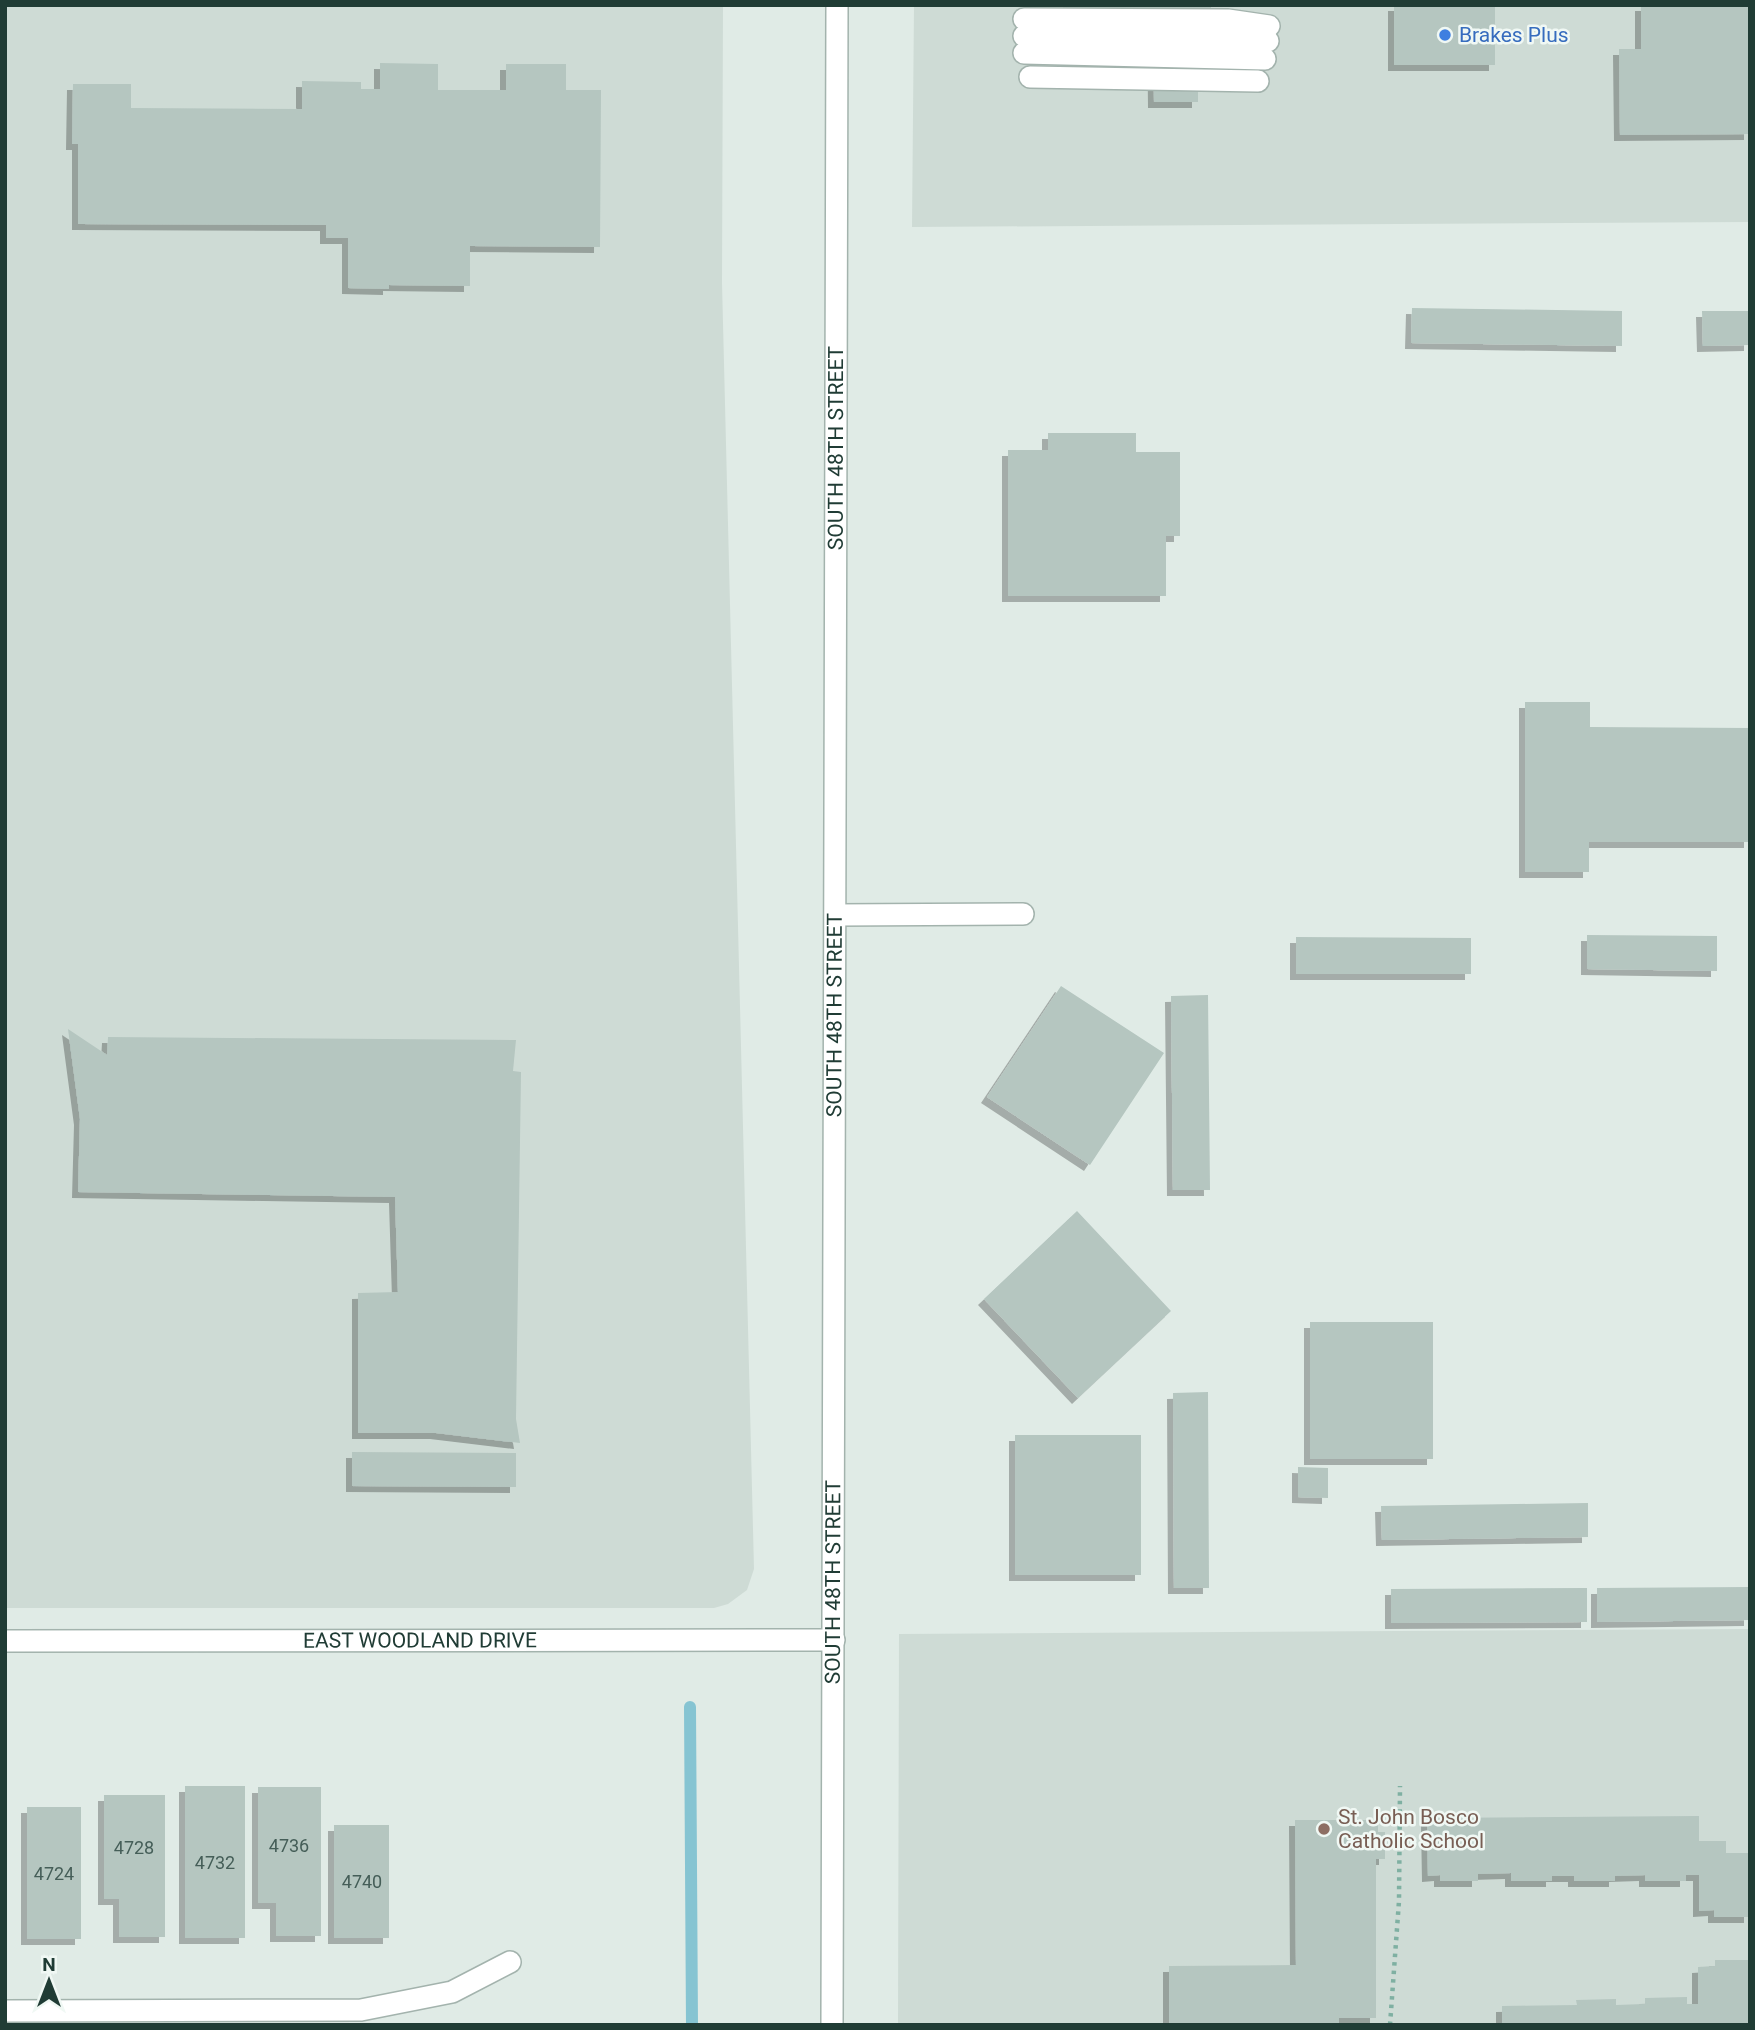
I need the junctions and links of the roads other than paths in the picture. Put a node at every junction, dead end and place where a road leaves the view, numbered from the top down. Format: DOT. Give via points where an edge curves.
graph roads {
  1 [pos="837,5"];
  2 [pos="1267,42"];
  3 [pos="1030,77"];
  4 [pos="1258,81"];
  5 [pos="1023,914"];
  6 [pos="836,915"];
  7 [pos="834,1640"];
  8 [pos="5,1641"];
  9 [pos="510,1962"];
  10 [pos="5,2011"];
  11 [pos="832,2025"];
  1 -- 6 [label="street, SOUTH 48TH STREET"];
  2 -- 2 [label="street" via="1228,20 1024,36"];
  3 -- 4 [label="street"];
  5 -- 6 [label="street"];
  6 -- 7 [label="street, SOUTH 48TH STREET"];
  7 -- 8 [label="street, EAST WOODLAND DRIVE"];
  7 -- 11 [label="street, SOUTH 48TH STREET"];
  9 -- 10 [label="street" via="452,1992 361,2010"];
}
